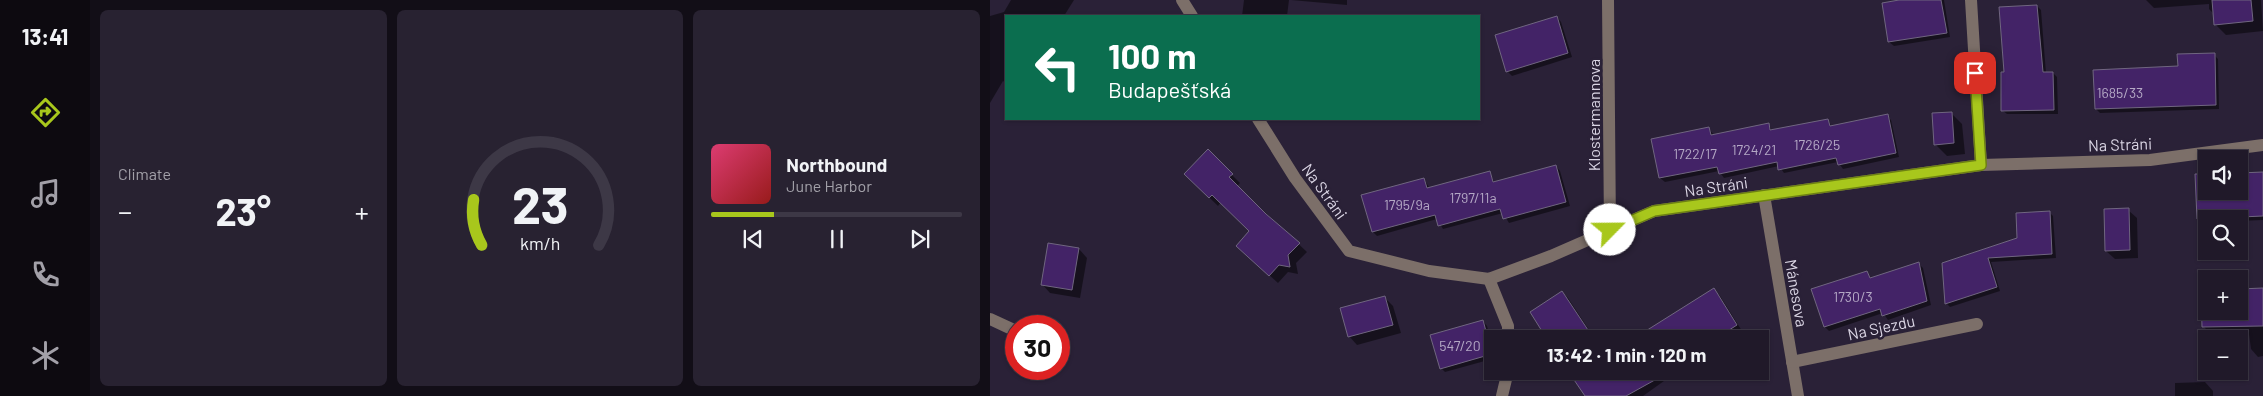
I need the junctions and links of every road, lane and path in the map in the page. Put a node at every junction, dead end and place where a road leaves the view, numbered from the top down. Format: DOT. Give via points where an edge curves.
graph roads {
  1 [pos="1182,0"];
  2 [pos="1608,0"];
  3 [pos="1970,0"];
  4 [pos="1191,15"];
  5 [pos="1259,120"];
  6 [pos="2263,146"];
  7 [pos="1981,165"];
  8 [pos="1764,195"];
  9 [pos="1610,230"];
  10 [pos="1489,279"];
  11 [pos="990,319"];
  12 [pos="1977,324"];
  13 [pos="1005,326"];
  14 [pos="1508,330"];
  15 [pos="1792,362"];
  16 [pos="1506,380"];
  17 [pos="1502,396"];
  18 [pos="1798,396"];
  1 -- 4 [label="street"];
  2 -- 9 [label="street, Klostermannova"];
  3 -- 7 [label="street"];
  5 -- 10 [label="street, Na Stráni" via="1295,178 1349,251 1429,270"];
  6 -- 7 [label="street, Na Stráni" via="2150,160"];
  7 -- 8 [label="street, Na Stráni"];
  8 -- 9 [label="street, Na Stráni" via="1654,211"];
  8 -- 15 [label="street, Mánesova"];
  9 -- 10 [label="street, Na Stráni"];
  10 -- 14 [label="street"];
  11 -- 13 [label="street"];
  12 -- 15 [label="street, Na Sjezdu"];
  15 -- 18 [label="street, Mánesova"];
  16 -- 17 [label="street"];
}
